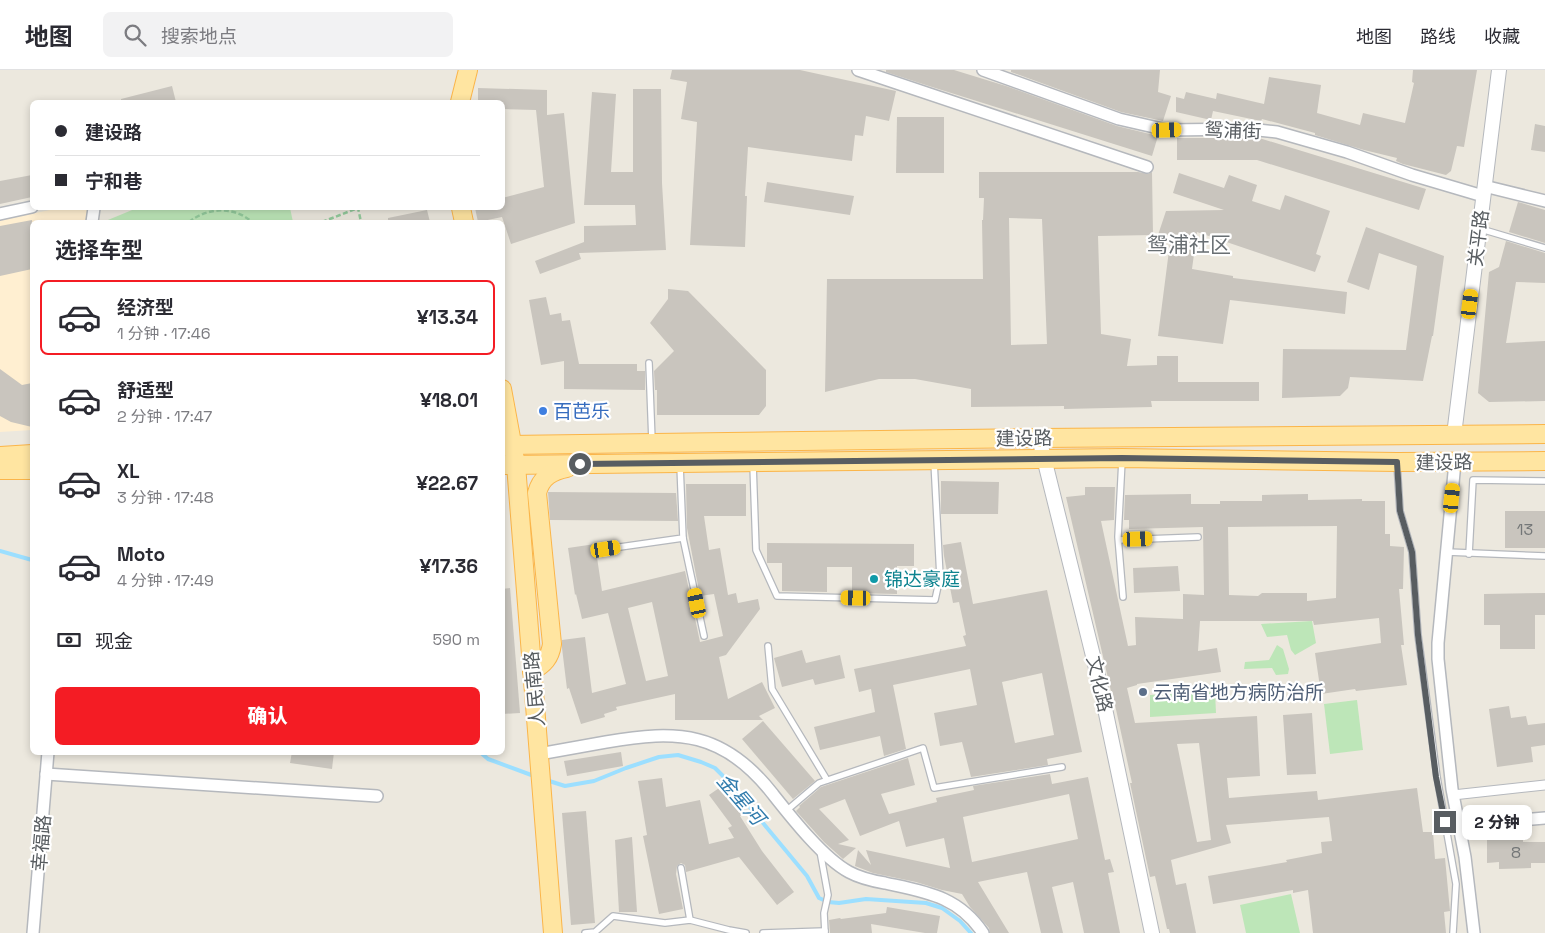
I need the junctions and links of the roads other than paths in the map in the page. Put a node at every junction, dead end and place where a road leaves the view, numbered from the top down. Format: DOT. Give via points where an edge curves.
graph roads {
  1 [pos="468,70"];
  2 [pos="858,70"];
  3 [pos="983,70"];
  4 [pos="1499,70"];
  5 [pos="460,100"];
  6 [pos="1147,167"];
  7 [pos="1484,191"];
  8 [pos="1545,201"];
  9 [pos="30,207"];
  10 [pos="0,214"];
  11 [pos="1479,229"];
  12 [pos="1545,248"];
  13 [pos="649,363"];
  14 [pos="505,417"];
  15 [pos="1545,434"];
  16 [pos="1454,435"];
  17 [pos="1039,438"];
  18 [pos="652,443"];
  19 [pos="508,445"];
  20 [pos="30,454"];
  21 [pos="0,456"];
  22 [pos="1122,458"];
  23 [pos="1044,459"];
  24 [pos="934,460"];
  25 [pos="1545,461"];
  26 [pos="753,462"];
  27 [pos="1397,462"];
  28 [pos="1455,462"];
  29 [pos="680,463"];
  30 [pos="580,464"];
  31 [pos="509,465"];
  32 [pos="0,470"];
  33 [pos="30,470"];
  34 [pos="1545,481"];
  35 [pos="1198,537"];
  36 [pos="683,538"];
  37 [pos="1119,540"];
  38 [pos="606,549"];
  39 [pos="1447,552"];
  40 [pos="1469,554"];
  41 [pos="1545,556"];
  42 [pos="1123,597"];
  43 [pos="704,636"];
  44 [pos="768,646"];
  45 [pos="532,671"];
  46 [pos="48,755"];
  47 [pos="539,762"];
  48 [pos="1062,767"];
  49 [pos="46,774"];
  50 [pos="827,780"];
  51 [pos="1545,785"];
  52 [pos="1452,795"];
  53 [pos="377,796"];
  54 [pos="786,811"];
  55 [pos="1545,818"];
  56 [pos="1458,824"];
  57 [pos="818,846"];
  58 [pos="681,868"];
  59 [pos="690,920"];
  60 [pos="825,932"];
  61 [pos="33,933"];
  62 [pos="553,933"];
  63 [pos="585,933"];
  64 [pos="746,933"];
  65 [pos="763,933"];
  66 [pos="983,933"];
  67 [pos="1152,933"];
  68 [pos="1453,933"];
  69 [pos="1474,933"];
  1 -- 5 [label="main road"];
  2 -- 6 [label="street"];
  3 -- 7 [label="street, 鸳浦街" via="1119,119 1167,130 1277,132 1412,175"];
  4 -- 7 [label="street, 关平路"];
  7 -- 8 [label="street, 鸳浦街"];
  7 -- 11 [label="street, 关平路"];
  9 -- 10 [label="street"];
  11 -- 12 [label="lane"];
  11 -- 16 [label="street, 关平路"];
  13 -- 18 [label="lane"];
  14 -- 19 [label="main road, 人民南路"];
  15 -- 16 [label="main road, 建设路"];
  16 -- 17 [label="main road, 建设路"];
  16 -- 28 [label="main road"];
  17 -- 18 [label="main road, 建设路"];
  17 -- 23 [label="street, 文化路"];
  18 -- 19 [label="main road, 建设路"];
  19 -- 31 [label="main road, 人民南路"];
  20 -- 21 [label="main road"];
  22 -- 23 [label="main road, 建设路"];
  22 -- 27 [label="main road, 建设路"];
  22 -- 37 [label="lane"];
  23 -- 24 [label="main road, 建设路"];
  23 -- 67 [label="street, 文化路" via="1099,680"];
  24 -- 26 [label="main road, 建设路"];
  24 -- 26 [label="lane" via="940,576 935,600 777,596 756,550"];
  25 -- 28 [label="main road, 建设路"];
  26 -- 29 [label="main road, 建设路"];
  27 -- 28 [label="main road, 建设路"];
  27 -- 68 [label="lane" via="1400,511 1412,552 1418,635 1436,777 1456,884"];
  28 -- 39 [label="street"];
  29 -- 30 [label="main road, 建设路"];
  29 -- 36 [label="lane"];
  30 -- 31 [label="main road, 建设路"];
  30 -- 45 [label="main road" via="550,473 537,492 552,644 546,661"];
  31 -- 45 [label="main road, 人民南路"];
  32 -- 33 [label="main road"];
  34 -- 40 [label="lane" via="1472,480"];
  35 -- 37 [label="lane"];
  36 -- 38 [label="lane"];
  36 -- 43 [label="lane"];
  37 -- 42 [label="lane"];
  39 -- 40 [label="lane"];
  39 -- 52 [label="street" via="1438,654"];
  40 -- 41 [label="lane"];
  44 -- 50 [label="lane" via="772,689"];
  45 -- 47 [label="main road, 人民南路"];
  46 -- 49 [label="street, 幸福路"];
  47 -- 54 [label="street" via="642,736 696,739 721,748 746,766"];
  47 -- 62 [label="main road, 人民南路"];
  48 -- 50 [label="lane" via="934,788 924,748"];
  49 -- 53 [label="street"];
  49 -- 61 [label="street, 幸福路"];
  50 -- 54 [label="lane"];
  51 -- 52 [label="street"];
  52 -- 56 [label="street"];
  54 -- 57 [label="street"];
  55 -- 56 [label="street"];
  56 -- 69 [label="street"];
  57 -- 60 [label="lane" via="828,895 824,913"];
  57 -- 66 [label="street" via="834,862 856,875 949,901 967,913"];
  58 -- 59 [label="lane"];
  59 -- 63 [label="lane" via="664,923 613,916 595,932"];
  59 -- 64 [label="lane"];
  60 -- 65 [label="lane"];
}
